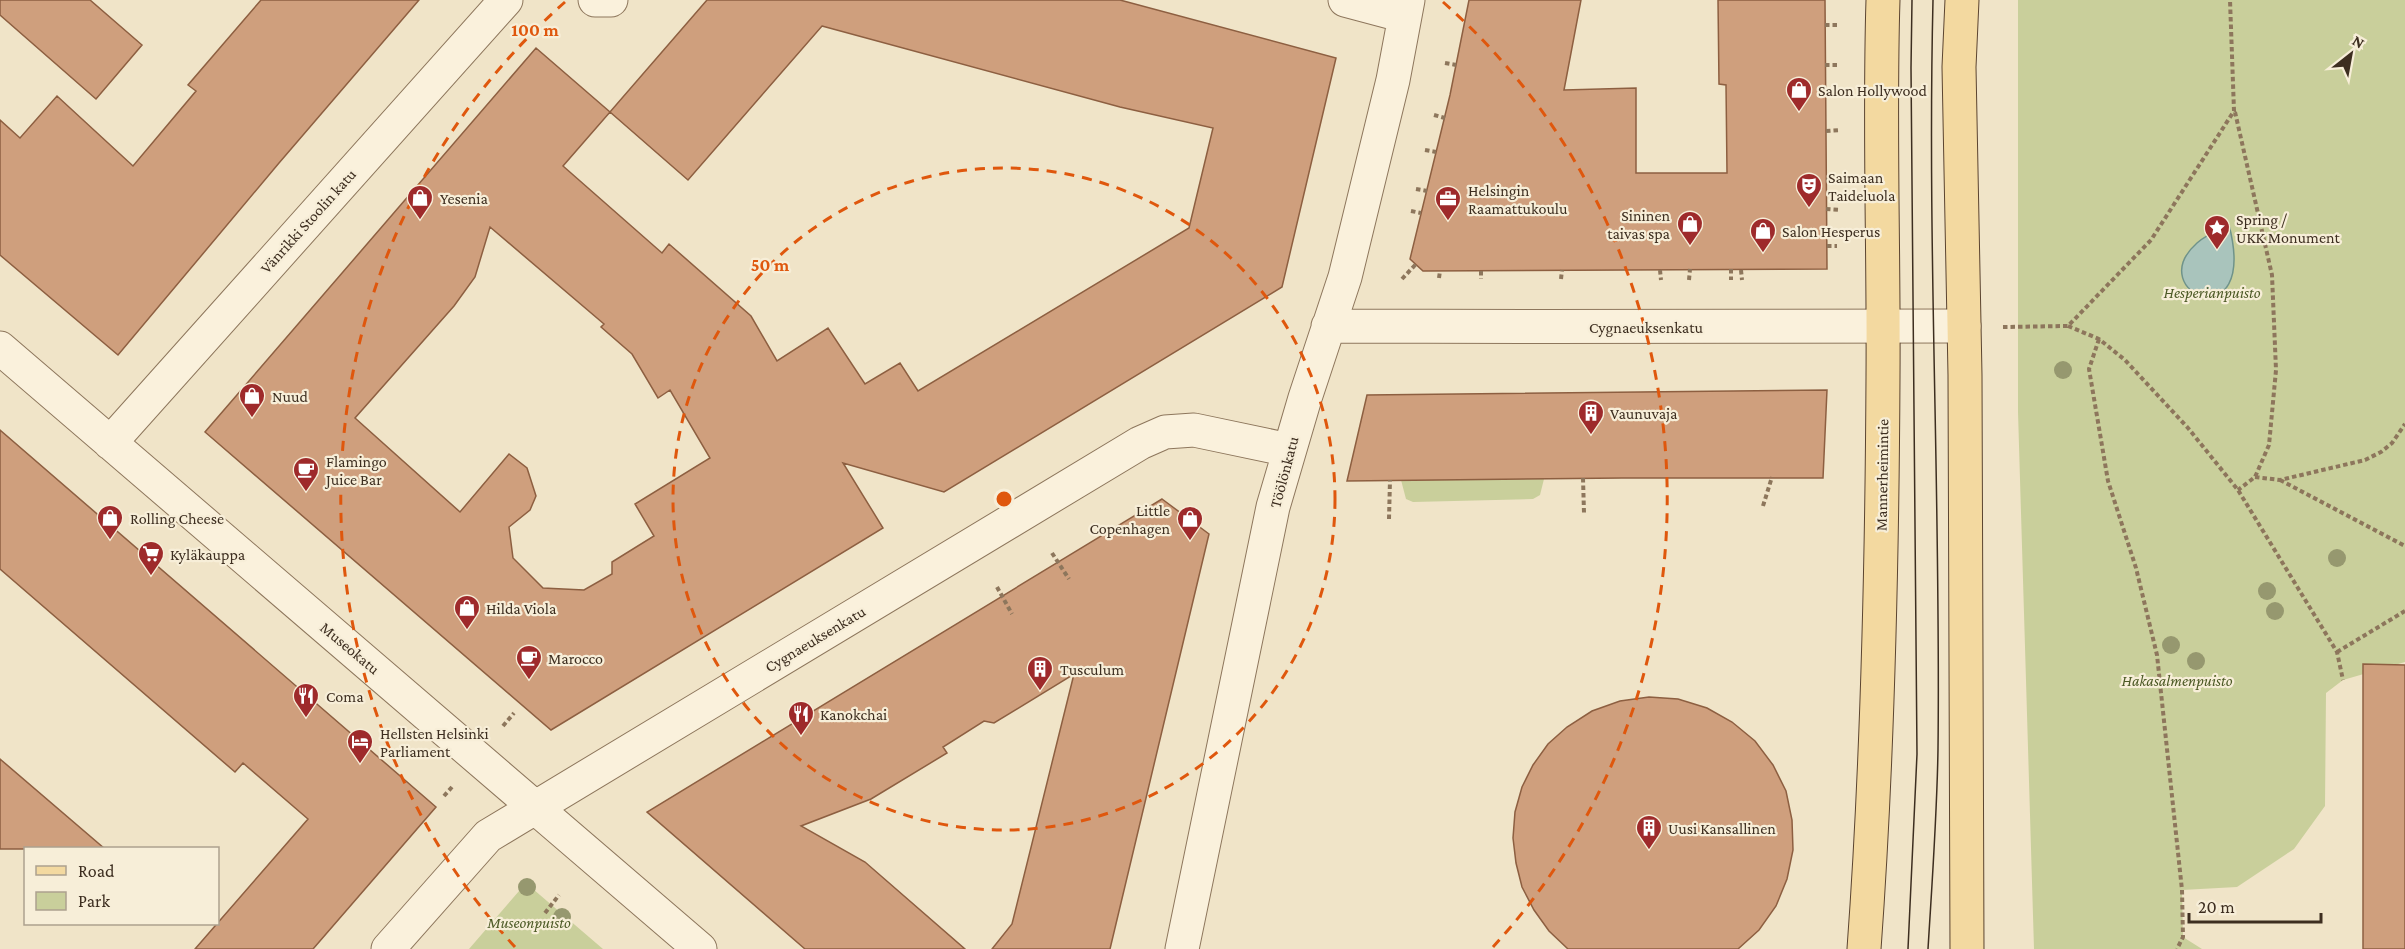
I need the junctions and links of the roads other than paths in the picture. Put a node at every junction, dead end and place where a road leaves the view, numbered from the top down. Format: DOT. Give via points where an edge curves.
graph roads {
  1 [pos="506,0"];
  2 [pos="595,0"];
  3 [pos="611,0"];
  4 [pos="1345,0"];
  5 [pos="1883,0"];
  6 [pos="1962,0"];
  7 [pos="1406,8"];
  8 [pos="1883,325"];
  9 [pos="1328,326"];
  10 [pos="1964,326"];
  11 [pos="0,348"];
  12 [pos="110,443"];
  13 [pos="1290,450"];
  14 [pos="536,806"];
  15 [pos="388,949"];
  16 [pos="700,949"];
  17 [pos="1182,949"];
  18 [pos="1864,949"];
  19 [pos="1967,949"];
  1 -- 12 [label="street, Vänrikki Stoolin katu"];
  2 -- 3 [label="street"];
  4 -- 7 [label="street"];
  5 -- 8 [label="main road, Mannerheimintie"];
  6 -- 10 [label="main road" via="1959,67"];
  7 -- 9 [label="street, Töölönkatu" via="1360,216"];
  8 -- 9 [label="street, Cygnaeuksenkatu"];
  8 -- 10 [label="street, Cygnaeuksenkatu"];
  8 -- 18 [label="main road, Mannerheimintie" via="1880,602"];
  9 -- 13 [label="street, Töölönkatu"];
  10 -- 19 [label="main road"];
  11 -- 12 [label="street, Museokatu"];
  12 -- 14 [label="street, Museokatu"];
  13 -- 14 [label="street, Cygnaeuksenkatu" via="1194,430 1165,432 1140,442"];
  13 -- 17 [label="street, Töölönkatu" via="1274,507"];
  14 -- 15 [label="street, Cygnaeuksenkatu" via="489,836"];
  14 -- 16 [label="street, Museokatu"];
}
